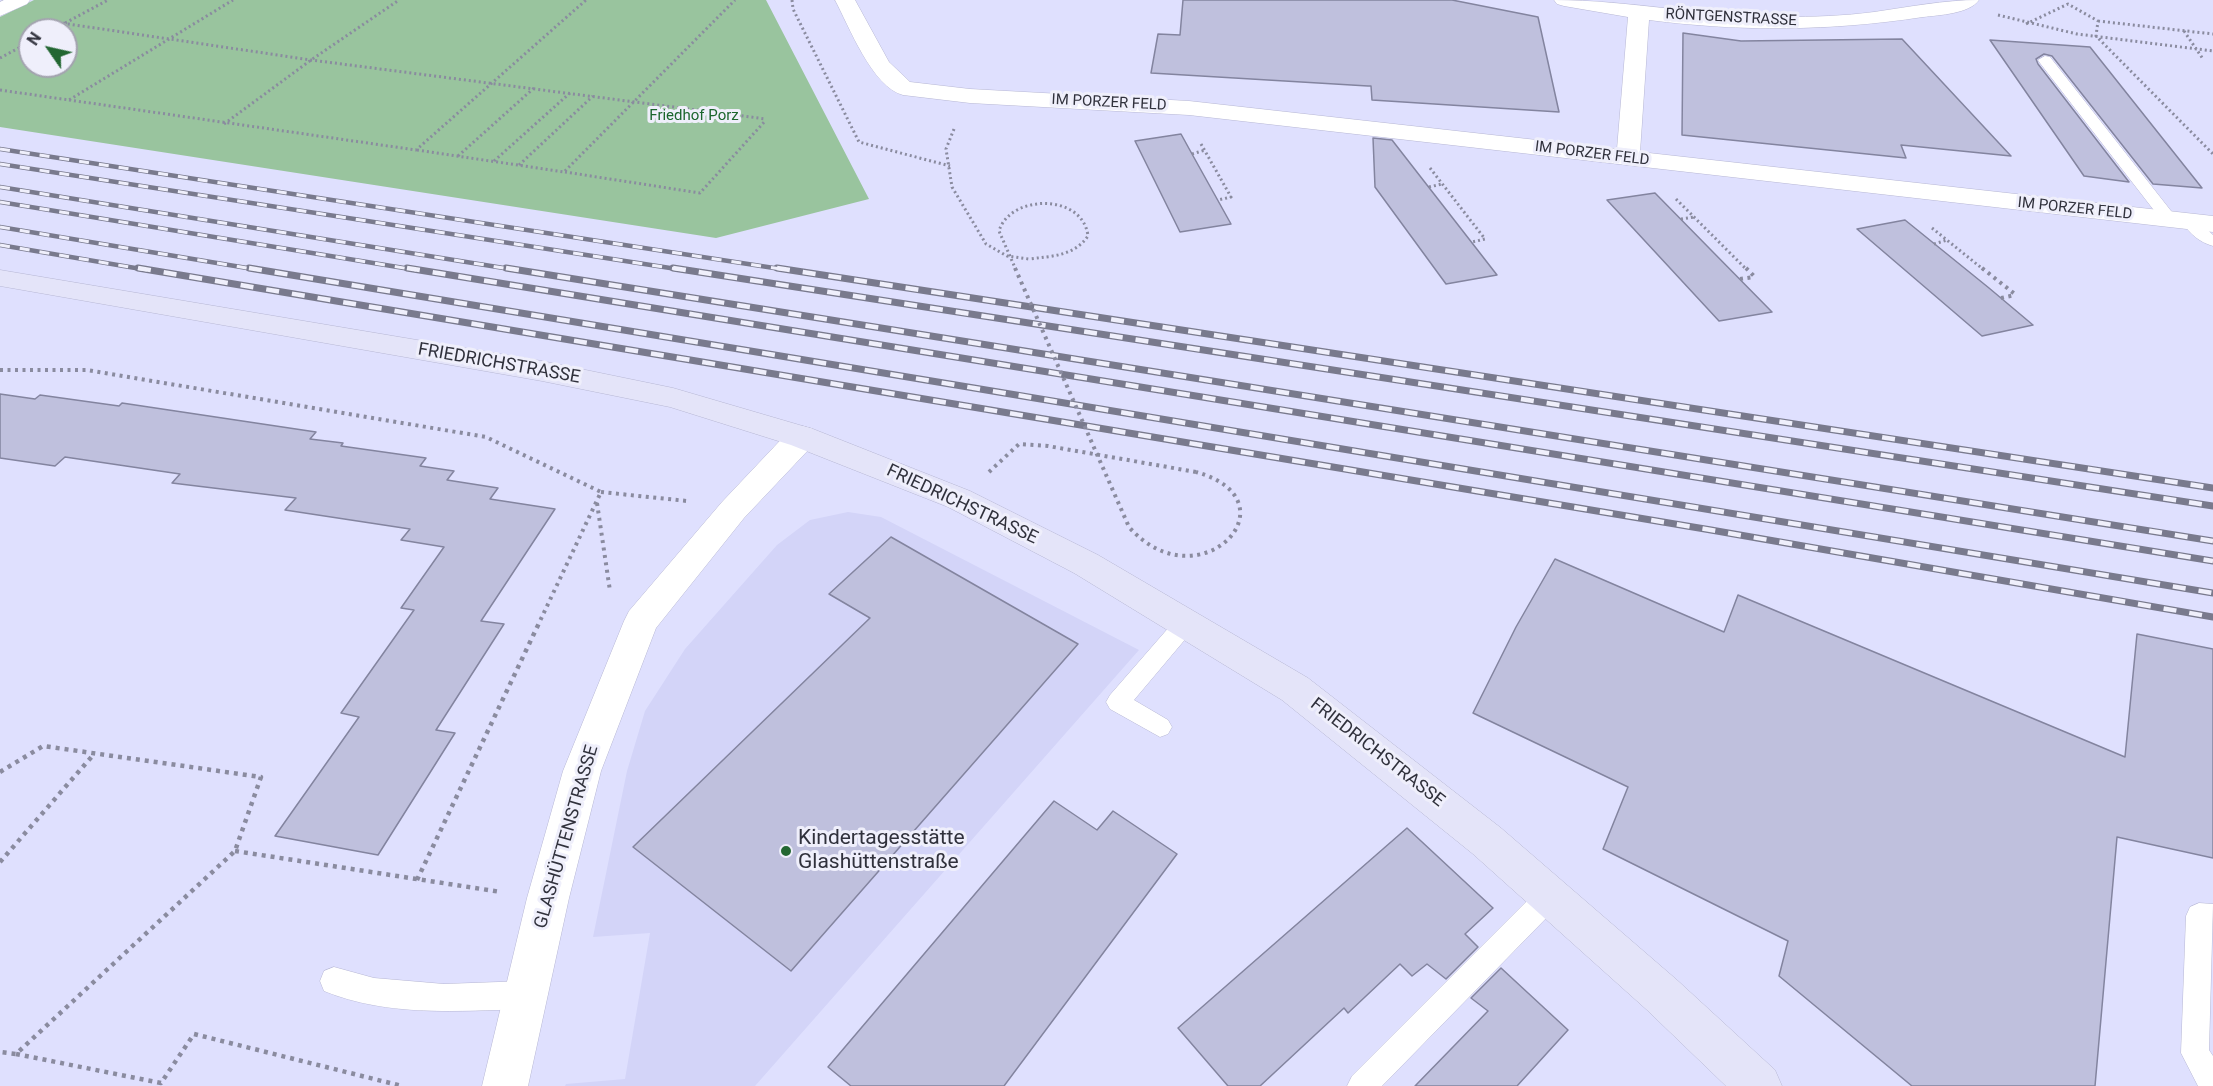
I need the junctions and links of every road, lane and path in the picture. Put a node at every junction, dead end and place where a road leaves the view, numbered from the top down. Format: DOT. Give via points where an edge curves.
graph roads {
  1 [pos="20,0"];
  2 [pos="108,0"];
  3 [pos="233,0"];
  4 [pos="399,0"];
  5 [pos="586,0"];
  6 [pos="735,0"];
  7 [pos="792,0"];
  8 [pos="845,0"];
  9 [pos="1564,0"];
  10 [pos="1966,1"];
  11 [pos="0,10"];
  12 [pos="1639,13"];
  13 [pos="74,18"];
  14 [pos="2098,21"];
  15 [pos="2026,24"];
  16 [pos="78,26"];
  17 [pos="2184,31"];
  18 [pos="2213,34"];
  19 [pos="2096,36"];
  20 [pos="165,40"];
  21 [pos="18,48"];
  22 [pos="2196,49"];
  23 [pos="2213,51"];
  24 [pos="0,58"];
  25 [pos="2203,59"];
  26 [pos="311,60"];
  27 [pos="2045,60"];
  28 [pos="493,82"];
  29 [pos="534,88"];
  30 [pos="0,90"];
  31 [pos="570,93"];
  32 [pos="593,96"];
  33 [pos="970,96"];
  34 [pos="69,100"];
  35 [pos="634,101"];
  36 [pos="1181,107"];
  37 [pos="224,124"];
  38 [pos="1402,132"];
  39 [pos="416,150"];
  40 [pos="1205,150"];
  41 [pos="1192,154"];
  42 [pos="2213,154"];
  43 [pos="458,156"];
  44 [pos="1632,159"];
  45 [pos="493,161"];
  46 [pos="519,165"];
  47 [pos="950,166"];
  48 [pos="564,172"];
  49 [pos="1442,184"];
  50 [pos="1429,187"];
  51 [pos="1880,187"];
  52 [pos="1218,200"];
  53 [pos="1694,217"];
  54 [pos="1681,219"];
  55 [pos="2191,222"];
  56 [pos="1947,240"];
  57 [pos="2213,241"];
  58 [pos="1472,242"];
  59 [pos="1934,244"];
  60 [pos="0,278"];
  61 [pos="1740,279"];
  62 [pos="2001,298"];
  63 [pos="0,370"];
  64 [pos="802,436"];
  65 [pos="601,492"];
  66 [pos="959,500"];
  67 [pos="597,502"];
  68 [pos="733,510"];
  69 [pos="641,621"];
  70 [pos="1185,624"];
  71 [pos="1160,727"];
  72 [pos="95,753"];
  73 [pos="0,772"];
  74 [pos="235,851"];
  75 [pos="0,862"];
  76 [pos="417,880"];
  77 [pos="1550,896"];
  78 [pos="548,898"];
  79 [pos="2213,916"];
  80 [pos="334,981"];
  81 [pos="526,995"];
  82 [pos="0,1052"];
  83 [pos="15,1054"];
  84 [pos="2213,1083"];
  85 [pos="402,1086"];
  86 [pos="505,1086"];
  87 [pos="1362,1086"];
  88 [pos="1759,1086"];
  1 -- 11 [label="street"];
  2 -- 13 [label="path"];
  3 -- 20 [label="path"];
  4 -- 26 [label="path"];
  5 -- 28 [label="path"];
  6 -- 35 [label="path"];
  7 -- 47 [label="path" via="859,142"];
  8 -- 33 [label="street, IM PORZER FELD" via="880,65 903,88"];
  9 -- 12 [label="street, RÖNTGENSTRASSE"];
  10 -- 12 [label="street, RÖNTGENSTRASSE" via="1881,18 1771,23"];
  10 -- 15 [label="path"];
  12 -- 44 [label="street"];
  14 -- 15 [label="path" via="2068,4"];
  14 -- 17 [label="path"];
  14 -- 19 [label="path"];
  15 -- 19 [label="path"];
  16 -- 20 [label="path"];
  17 -- 18 [label="path"];
  17 -- 22 [label="path"];
  19 -- 22 [label="path"];
  19 -- 42 [label="path"];
  20 -- 26 [label="path"];
  20 -- 34 [label="path"];
  21 -- 24 [label="path"];
  22 -- 23 [label="path"];
  22 -- 25 [label="path"];
  26 -- 28 [label="path"];
  26 -- 37 [label="path"];
  27 -- 55 [label="lane"];
  28 -- 29 [label="path"];
  28 -- 39 [label="path"];
  29 -- 31 [label="path"];
  29 -- 43 [label="path"];
  30 -- 34 [label="path"];
  31 -- 32 [label="path"];
  31 -- 45 [label="path"];
  32 -- 35 [label="path"];
  32 -- 46 [label="path"];
  33 -- 36 [label="street, IM PORZER FELD"];
  33 -- 47 [label="path" via="946,149"];
  34 -- 37 [label="path"];
  35 -- 48 [label="path"];
  35 -- 48 [label="path" via="766,119 700,193"];
  36 -- 38 [label="street, IM PORZER FELD"];
  36 -- 40 [label="path"];
  37 -- 39 [label="path"];
  38 -- 44 [label="street, IM PORZER FELD"];
  38 -- 49 [label="path"];
  39 -- 43 [label="path"];
  40 -- 41 [label="path"];
  40 -- 52 [label="path" via="1231,197"];
  43 -- 45 [label="path"];
  44 -- 51 [label="street, IM PORZER FELD"];
  44 -- 53 [label="path"];
  45 -- 46 [label="path"];
  46 -- 48 [label="path"];
  47 -- 66 [label="path, bridge" via="952,187 986,244 1007,256 1029,259 1057,258 1081,248 1090,228 1073,210 1047,203 1008,214 999,231 1129,527 1156,549 1179,556 1197,556 1220,548 1237,532 1242,516 1229,486 1218,479 1196,472 1048,446 1019,444"];
  49 -- 50 [label="path"];
  49 -- 58 [label="path" via="1485,239"];
  51 -- 55 [label="street, IM PORZER FELD"];
  51 -- 56 [label="path"];
  53 -- 54 [label="path"];
  53 -- 61 [label="path" via="1755,277"];
  55 -- 57 [label="lane"];
  56 -- 59 [label="path"];
  56 -- 62 [label="path" via="2016,295"];
  60 -- 64 [label="street, FRIEDRICHSTRASSE" via="542,371 673,398"];
  63 -- 65 [label="path" via="87,370 486,437"];
  64 -- 66 [label="street, FRIEDRICHSTRASSE"];
  64 -- 68 [label="street, GLASHÜTTENSTRASSE"];
  65 -- 67 [label="path"];
  65 -- 68 [label="path"];
  66 -- 70 [label="street, FRIEDRICHSTRASSE" via="1086,564"];
  67 -- 69 [label="path" via="610,593"];
  67 -- 76 [label="path"];
  68 -- 69 [label="street, GLASHÜTTENSTRASSE"];
  69 -- 78 [label="street, GLASHÜTTENSTRASSE" via="582,771"];
  70 -- 71 [label="lane" via="1119,702"];
  70 -- 77 [label="street, FRIEDRICHSTRASSE" via="1295,689 1454,814"];
  72 -- 73 [label="path" via="43,746"];
  72 -- 74 [label="path" via="261,777"];
  72 -- 75 [label="path"];
  74 -- 76 [label="path"];
  74 -- 83 [label="path"];
  76 -- 78 [label="path"];
  77 -- 87 [label="lane"];
  77 -- 88 [label="street, FRIEDRICHSTRASSE"];
  78 -- 81 [label="street, GLASHÜTTENSTRASSE"];
  79 -- 84 [label="lane" via="2199,916 2194,1053"];
  80 -- 81 [label="lane" via="374,992 444,998"];
  81 -- 86 [label="street, GLASHÜTTENSTRASSE"];
  82 -- 83 [label="path"];
  83 -- 85 [label="path" via="161,1083 194,1034"];
}
